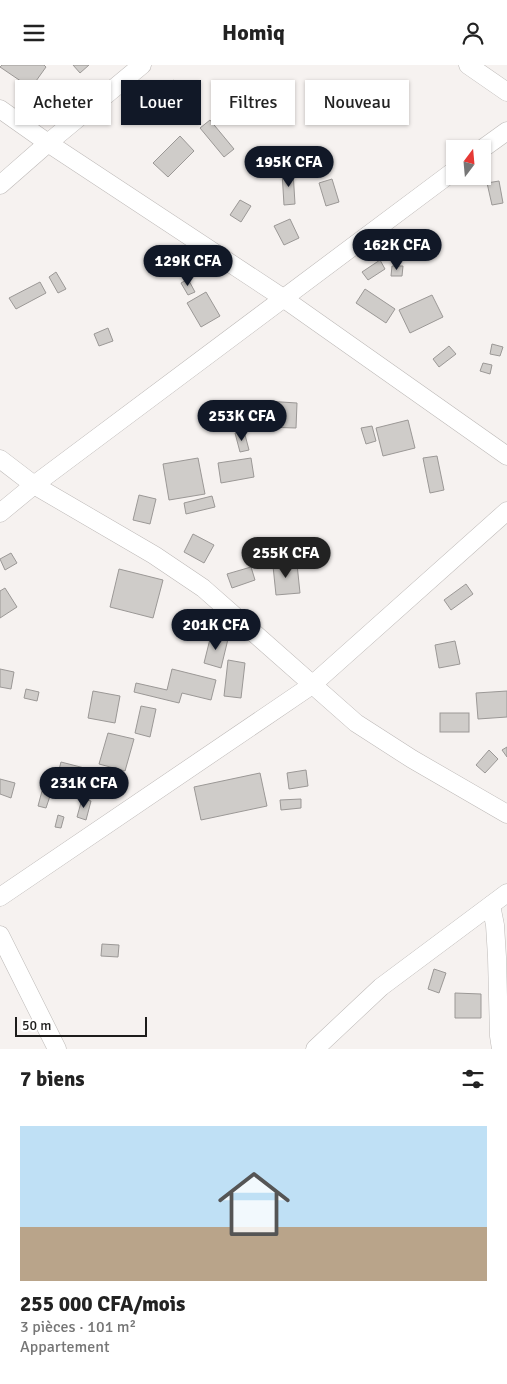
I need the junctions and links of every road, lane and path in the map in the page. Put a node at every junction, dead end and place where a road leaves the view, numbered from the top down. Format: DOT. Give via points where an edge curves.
graph roads {
  1 [pos="142,65"];
  2 [pos="468,65"];
  3 [pos="507,92"];
  4 [pos="0,109"];
  5 [pos="507,131"];
  6 [pos="48,143"];
  7 [pos="491,143"];
  8 [pos="446,177"];
  9 [pos="0,185"];
  10 [pos="284,298"];
  11 [pos="507,457"];
  12 [pos="0,459"];
  13 [pos="34,485"];
  14 [pos="507,511"];
  15 [pos="0,513"];
  16 [pos="312,685"];
  17 [pos="507,814"];
  18 [pos="507,893"];
  19 [pos="0,897"];
  20 [pos="492,905"];
  21 [pos="0,935"];
  22 [pos="57,1049"];
  23 [pos="316,1049"];
  24 [pos="501,1049"];
  1 -- 6 [label="street"];
  2 -- 3 [label="street"];
  4 -- 6 [label="street"];
  5 -- 7 [label="street"];
  6 -- 9 [label="street"];
  6 -- 10 [label="street"];
  8 -- 10 [label="street"];
  10 -- 11 [label="street"];
  10 -- 13 [label="street"];
  12 -- 13 [label="street"];
  13 -- 15 [label="street"];
  13 -- 16 [label="street" via="154,555 204,589"];
  14 -- 16 [label="street"];
  16 -- 17 [label="street" via="356,723"];
  16 -- 19 [label="street"];
  18 -- 20 [label="street"];
  20 -- 23 [label="street" via="381,987"];
  20 -- 24 [label="street"];
  21 -- 22 [label="street"];
}
